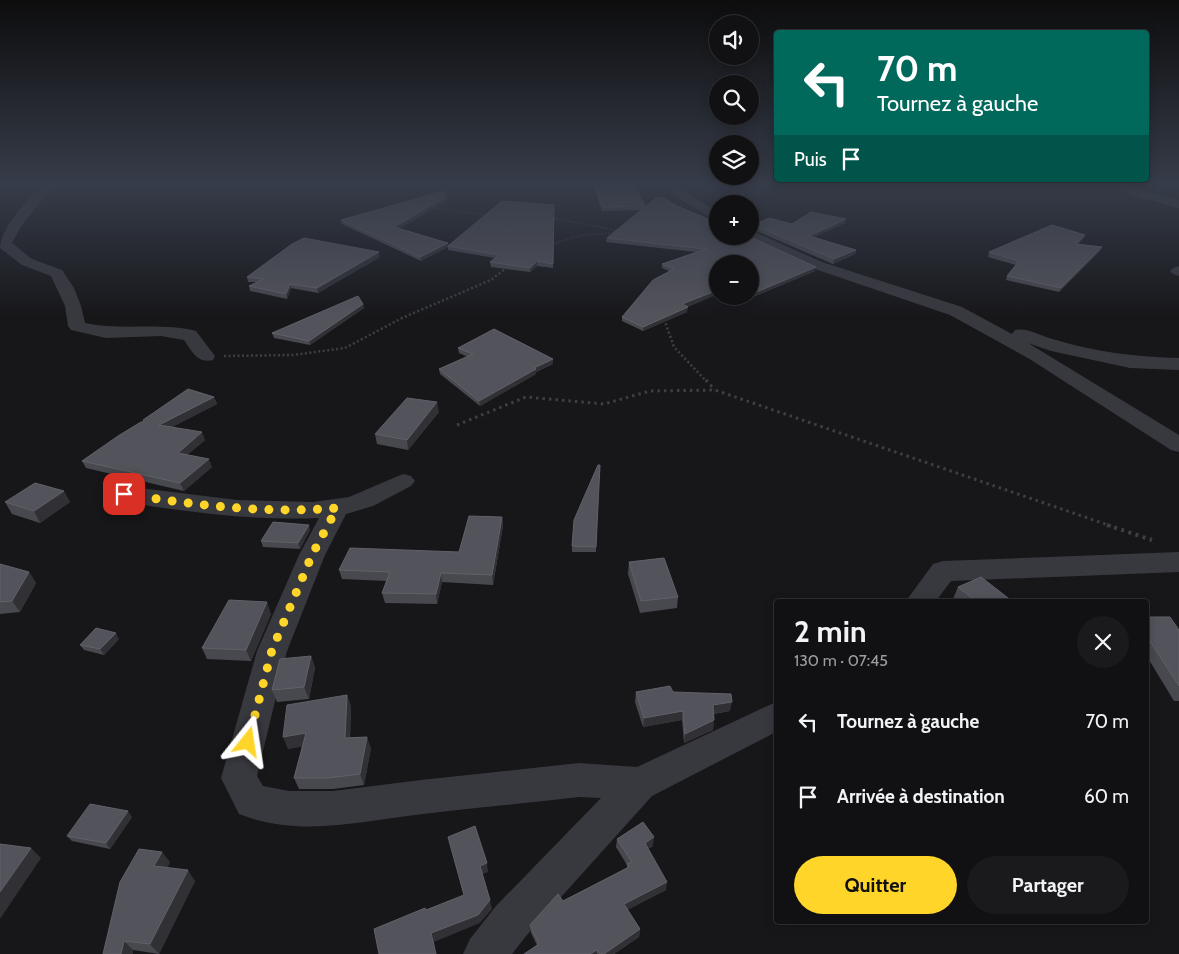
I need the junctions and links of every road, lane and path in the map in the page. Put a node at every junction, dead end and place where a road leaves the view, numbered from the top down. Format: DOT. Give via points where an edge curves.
graph roads {
  1 [pos="14,228"];
  2 [pos="604,228"];
  3 [pos="759,238"];
  4 [pos="548,246"];
  5 [pos="509,265"];
  6 [pos="956,311"];
  7 [pos="664,318"];
  8 [pos="206,356"];
  9 [pos="1179,364"];
  10 [pos="715,390"];
  11 [pos="457,424"];
  12 [pos="1179,445"];
  13 [pos="403,481"];
  14 [pos="124,494"];
  15 [pos="337,508"];
  16 [pos="1160,543"];
  17 [pos="1179,562"];
  18 [pos="922,599"];
  19 [pos="774,717"];
  20 [pos="639,784"];
  21 [pos="485,954"];
  1 -- 8 [label="street" via="4,244 27,262 57,273 73,306 77,326 106,333 161,331 190,334"];
  2 -- 4 [label="path" via="628,232 581,235"];
  3 -- 6 [label="street" via="817,265"];
  5 -- 8 [label="path" via="491,280 402,318 345,348 293,355"];
  6 -- 9 [label="street" via="1051,345 1130,362"];
  6 -- 12 [label="street" via="1035,354"];
  7 -- 10 [label="path" via="674,347"];
  10 -- 11 [label="path" via="650,391 604,404 526,397"];
  10 -- 16 [label="path"];
  13 -- 15 [label="street"];
  14 -- 15 [label="street" via="242,509"];
  15 -- 20 [label="street" via="312,555 272,650 239,778 252,802 289,809 333,809 579,780"];
  17 -- 18 [label="street" via="943,571"];
  19 -- 20 [label="street"];
  20 -- 21 [label="street" via="511,921"];
}
